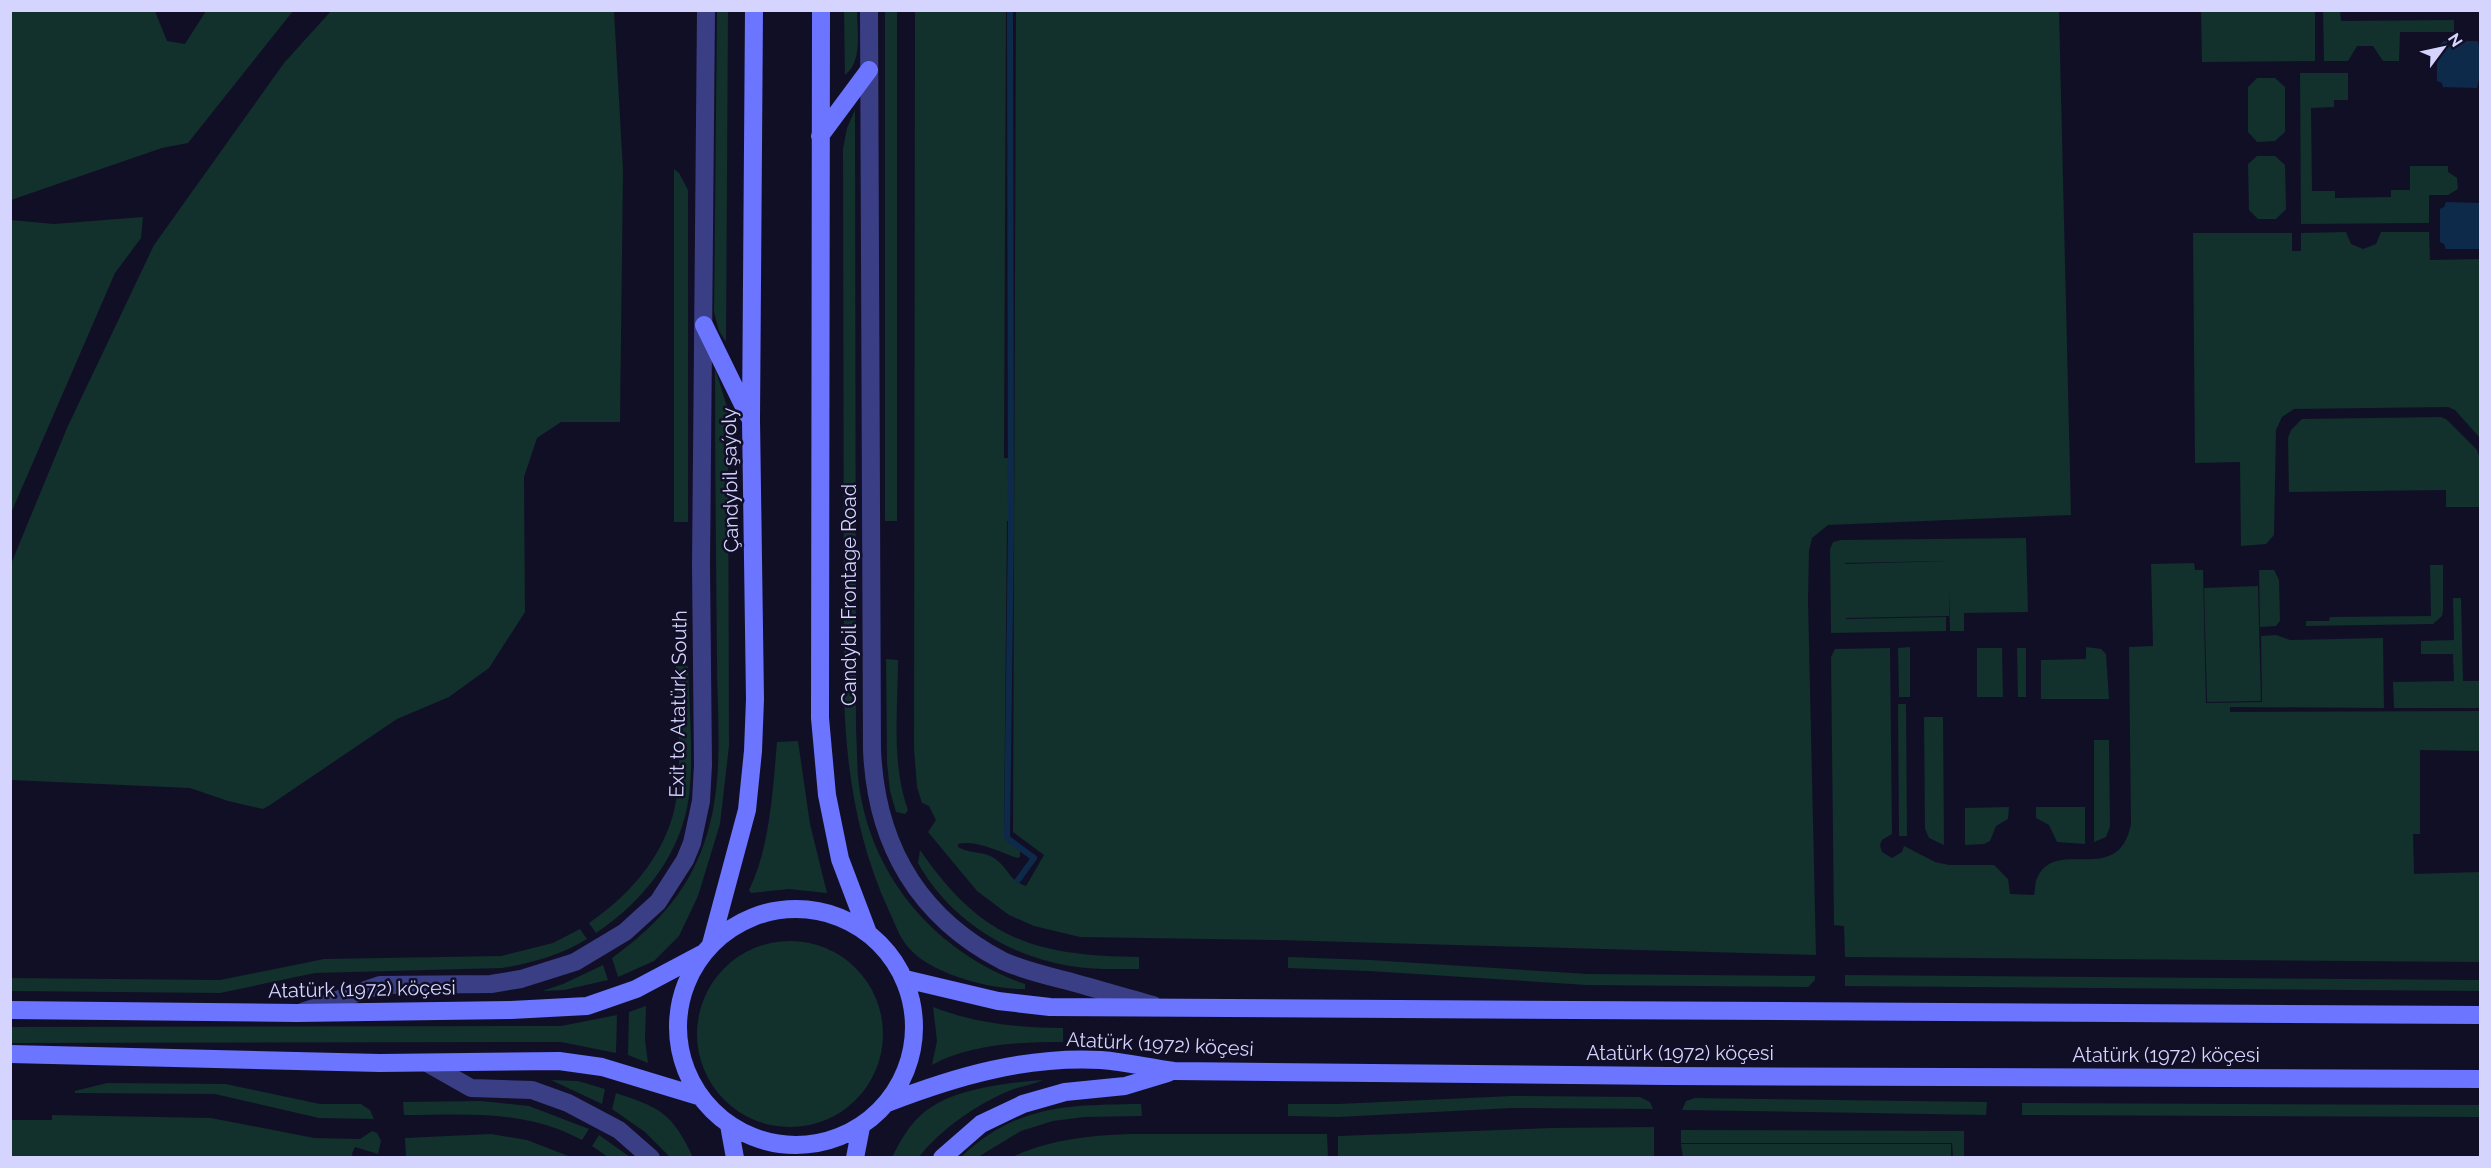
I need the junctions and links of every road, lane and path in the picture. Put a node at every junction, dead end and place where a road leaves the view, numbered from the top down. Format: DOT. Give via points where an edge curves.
graph roads {
  1 [pos="706,10"];
  2 [pos="754,10"];
  3 [pos="821,10"];
  4 [pos="869,10"];
  5 [pos="869,70"];
  6 [pos="820,136"];
  7 [pos="704,325"];
  8 [pos="751,420"];
  9 [pos="868,933"];
  10 [pos="707,949"];
  11 [pos="905,980"];
  12 [pos="1163,1008"];
  13 [pos="10,1010"];
  14 [pos="297,1013"];
  15 [pos="2481,1015"];
  16 [pos="10,1054"];
  17 [pos="427,1063"];
  18 [pos="1174,1071"];
  19 [pos="2481,1079"];
  20 [pos="701,1097"];
  21 [pos="887,1103"];
  22 [pos="729,1125"];
  23 [pos="861,1127"];
  24 [pos="651,1158"];
  25 [pos="735,1158"];
  26 [pos="855,1158"];
  27 [pos="942,1158"];
  1 -- 7 [label="street"];
  2 -- 8 [label="main road, Çandybil şaýoly"];
  3 -- 6 [label="main road"];
  4 -- 5 [label="street, Candybil Frontage Road"];
  5 -- 6 [label="main road"];
  5 -- 12 [label="street, Candybil Frontage Road" via="872,750 878,806 885,830 897,858 927,901 978,945 1030,972"];
  6 -- 9 [label="main road" via="820,718 827,795 838,848"];
  7 -- 8 [label="main road"];
  7 -- 14 [label="street, Exit to Atatürk South" via="703,765 697,822 685,860 658,902 637,922 575,962 491,984 380,985"];
  8 -- 10 [label="main road, Çandybil şaýoly" via="753,751 747,810"];
  9 -- 10 [label="main road" via="839,916 805,909 771,911 738,923"];
  9 -- 11 [label="main road" via="890,954"];
  10 -- 14 [label="main road, Atatürk (1972) köçesi" via="636,989 587,1006"];
  10 -- 20 [label="main road" via="687,981 679,1010 679,1041 686,1070"];
  11 -- 12 [label="main road, Atatürk (1972) köçesi" via="1027,1005"];
  11 -- 21 [label="main road" via="914,1011 914,1044 905,1075"];
  12 -- 15 [label="main road, Atatürk (1972) köçesi"];
  13 -- 14 [label="main road, Atatürk (1972) köçesi"];
  16 -- 17 [label="main road"];
  17 -- 20 [label="main road" via="584,1063"];
  17 -- 24 [label="street" via="471,1088 532,1090 568,1102 620,1130"];
  18 -- 19 [label="main road, Atatürk (1972) köçesi"];
  18 -- 21 [label="main road, Atatürk (1972) köçesi" via="1104,1060 1041,1060 939,1083"];
  18 -- 27 [label="main road" via="1125,1086 1065,1092 1023,1104 981,1124"];
  20 -- 22 [label="main road"];
  21 -- 23 [label="main road"];
  22 -- 23 [label="main road" via="760,1140 795,1146 829,1141"];
  22 -- 25 [label="main road"];
  23 -- 26 [label="main road"];
}
